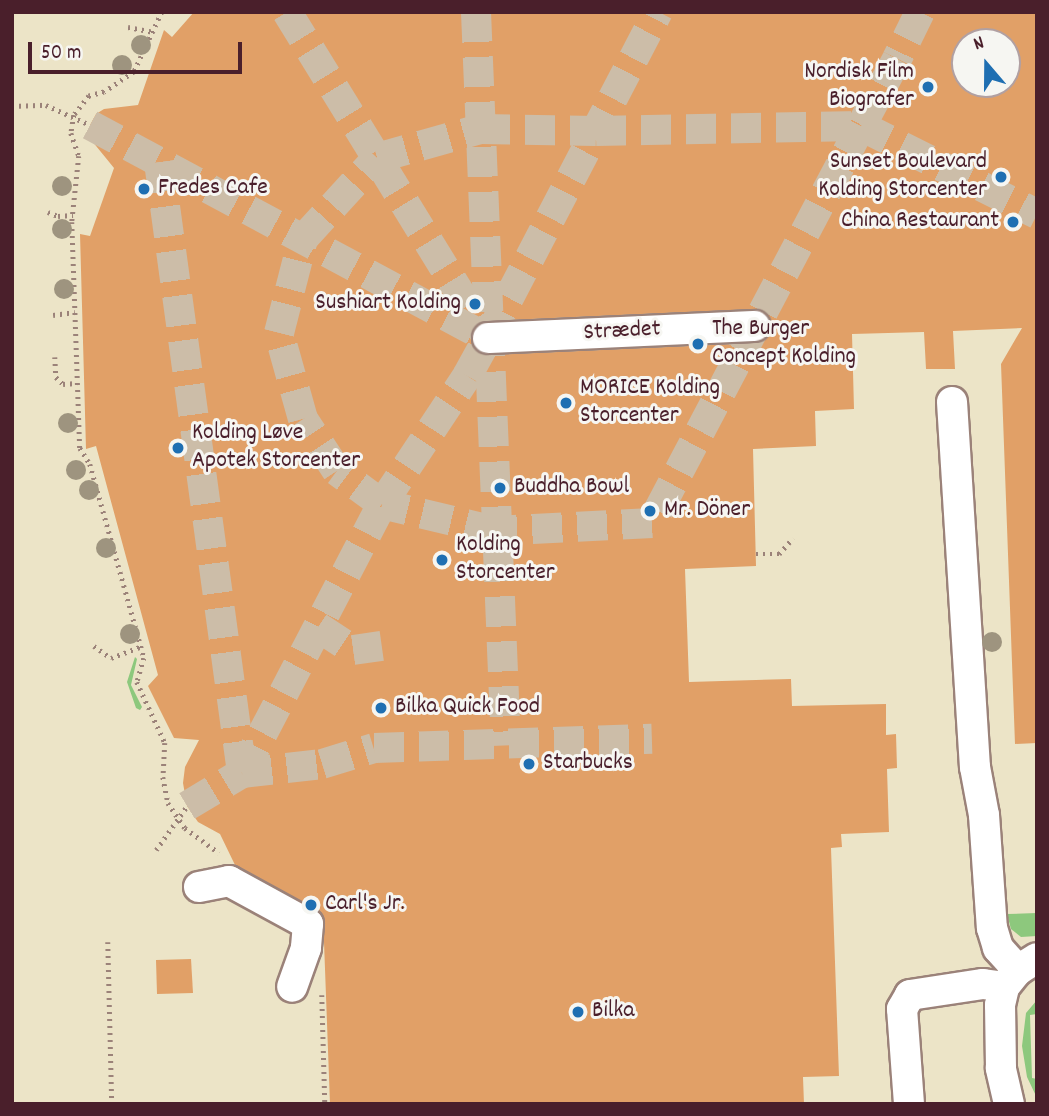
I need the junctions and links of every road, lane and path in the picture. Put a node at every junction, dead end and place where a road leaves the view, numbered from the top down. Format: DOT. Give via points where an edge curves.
graph roads {
  1 [pos="162,12"];
  2 [pos="128,27"];
  3 [pos="152,32"];
  4 [pos="12,106"];
  5 [pos="74,115"];
  6 [pos="90,125"];
  7 [pos="48,212"];
  8 [pos="73,215"];
  9 [pos="75,312"];
  10 [pos="53,315"];
  11 [pos="755,326"];
  12 [pos="488,338"];
  13 [pos="55,357"];
  14 [pos="77,383"];
  15 [pos="952,402"];
  16 [pos="793,538"];
  17 [pos="756,554"];
  18 [pos="94,646"];
  19 [pos="140,647"];
  20 [pos="187,806"];
  21 [pos="177,816"];
  22 [pos="156,850"];
  23 [pos="224,861"];
  24 [pos="200,887"];
  25 [pos="108,942"];
  26 [pos="1020,972"];
  27 [pos="321,984"];
  28 [pos="292,987"];
  29 [pos="113,1104"];
  30 [pos="325,1104"];
  31 [pos="909,1104"];
  32 [pos="1009,1104"];
  1 -- 3 [label="path"];
  2 -- 3 [label="path"];
  3 -- 5 [label="path" via="134,72 104,92 89,96"];
  4 -- 5 [label="path" via="46,105"];
  5 -- 6 [label="path"];
  5 -- 8 [label="path" via="71,133 79,156"];
  7 -- 8 [label="path"];
  8 -- 9 [label="path"];
  9 -- 10 [label="path"];
  9 -- 14 [label="path"];
  11 -- 12 [label="street, Strædet"];
  13 -- 14 [label="path" via="56,377 63,384"];
  14 -- 19 [label="path" via="79,448 90,464"];
  15 -- 26 [label="street" via="975,767 984,815 992,928 998,948"];
  16 -- 17 [label="path" via="779,554"];
  18 -- 19 [label="path" via="111,658"];
  19 -- 21 [label="path" via="144,658 137,682 165,743 163,777 168,803"];
  20 -- 21 [label="path"];
  21 -- 22 [label="path"];
  21 -- 23 [label="path"];
  24 -- 28 [label="street" via="229,881 308,924 306,948"];
  25 -- 29 [label="path"];
  26 -- 31 [label="street" via="910,995 902,1009"];
  26 -- 32 [label="street" via="998,1034"];
  27 -- 30 [label="path"];
}
